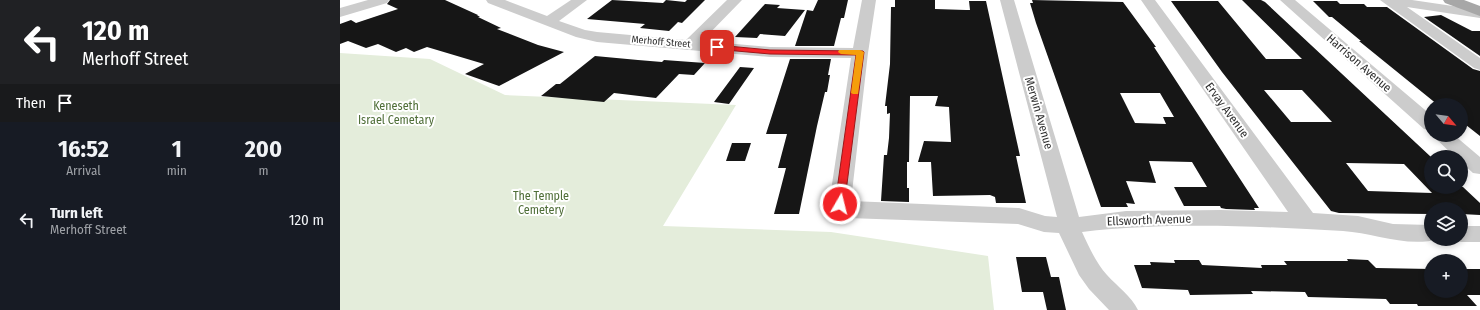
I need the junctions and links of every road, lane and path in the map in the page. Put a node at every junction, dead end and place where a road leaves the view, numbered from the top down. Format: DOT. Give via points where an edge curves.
graph roads {
  1 [pos="493,0"];
  2 [pos="580,0"];
  3 [pos="735,0"];
  4 [pos="869,0"];
  5 [pos="1007,0"];
  6 [pos="1148,0"];
  7 [pos="1287,0"];
  8 [pos="1386,0"];
  9 [pos="1450,0"];
  10 [pos="372,1"];
  11 [pos="1480,12"];
  12 [pos="340,13"];
  13 [pos="549,21"];
  14 [pos="690,45"];
  15 [pos="860,52"];
  16 [pos="1480,65"];
  17 [pos="1424,119"];
  18 [pos="1450,142"];
  19 [pos="1480,168"];
  20 [pos="1306,221"];
  21 [pos="1068,226"];
  22 [pos="1424,233"];
  23 [pos="1468,234"];
  24 [pos="1480,234"];
  25 [pos="1125,310"];
  1 -- 13 [label="street, Merhoff Street"];
  2 -- 13 [label="street"];
  3 -- 14 [label="street"];
  4 -- 15 [label="street"];
  5 -- 21 [label="street, Merwin Avenue" via="1067,211"];
  6 -- 20 [label="street, Ervay Avenue"];
  7 -- 17 [label="street, Harrison Avenue"];
  8 -- 11 [label="street"];
  8 -- 16 [label="street"];
  9 -- 11 [label="main road"];
  10 -- 12 [label="street"];
  13 -- 14 [label="street, Merhoff Street" via="581,34 597,37"];
  14 -- 15 [label="street, Merhoff Street" via="770,52"];
  15 -- 21 [label="street, Ellsworth Avenue" via="840,204 843,208 853,211 1019,216 1044,224"];
  18 -- 19 [label="street"];
  20 -- 21 [label="street, Ellsworth Avenue" via="1126,218"];
  20 -- 22 [label="street, Ellsworth Avenue" via="1358,224 1393,232"];
  21 -- 25 [label="street, Merwin Avenue" via="1088,268"];
  23 -- 24 [label="street"];
}
